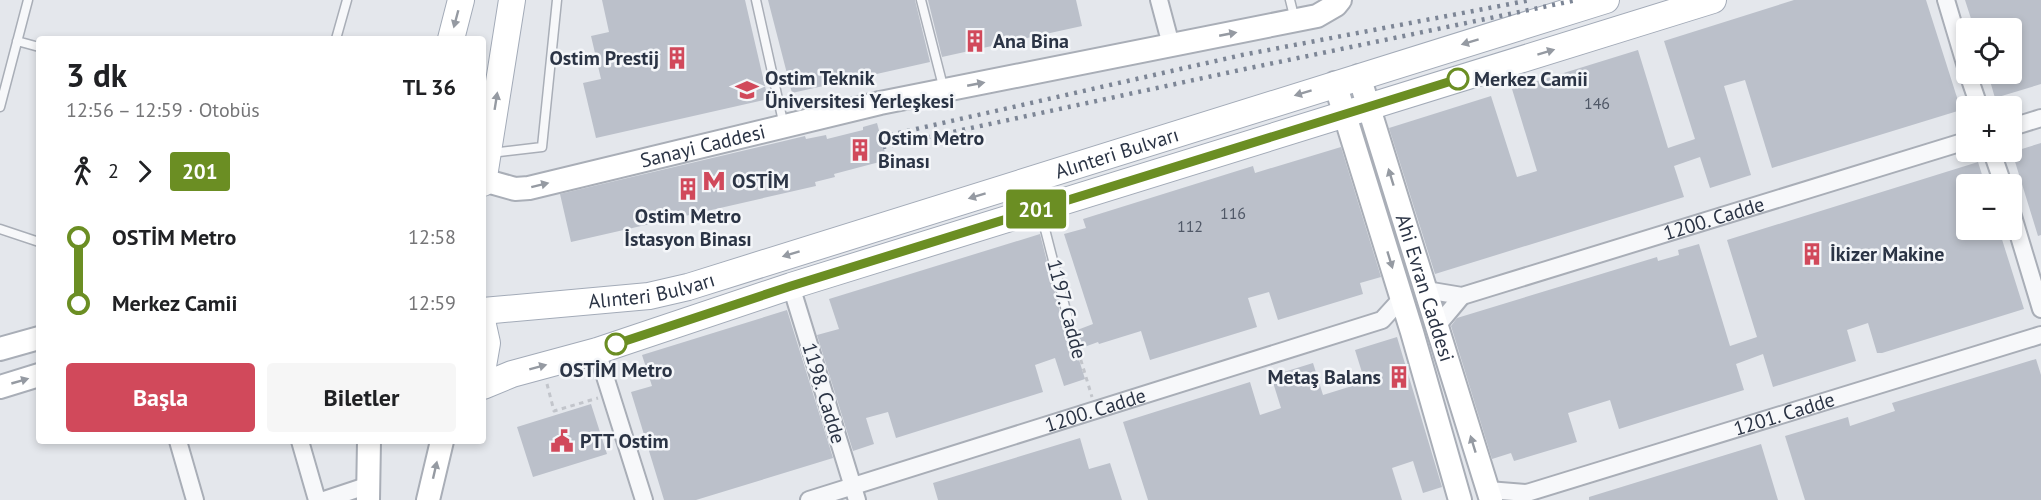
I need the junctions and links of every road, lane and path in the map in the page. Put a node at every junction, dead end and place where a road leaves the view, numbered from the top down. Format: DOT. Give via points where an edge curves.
graph roads {
  1 [pos="28,0"];
  2 [pos="347,0"];
  3 [pos="461,0"];
  4 [pos="512,0"];
  5 [pos="557,0"];
  6 [pos="756,0"];
  7 [pos="921,0"];
  8 [pos="1160,0"];
  9 [pos="1340,0"];
  10 [pos="1606,0"];
  11 [pos="1713,0"];
  12 [pos="1946,0"];
  13 [pos="1292,10"];
  14 [pos="1956,34"];
  15 [pos="337,36"];
  16 [pos="452,36"];
  17 [pos="17,41"];
  18 [pos="1171,45"];
  19 [pos="36,46"];
  20 [pos="1347,80"];
  21 [pos="944,91"];
  22 [pos="0,106"];
  23 [pos="1357,110"];
  24 [pos="2041,118"];
  25 [pos="2022,124"];
  26 [pos="784,127"];
  27 [pos="1956,144"];
  28 [pos="488,154"];
  29 [pos="486,165"];
  30 [pos="486,182"];
  31 [pos="1040,208"];
  32 [pos="0,230"];
  33 [pos="2020,240"];
  34 [pos="36,241"];
  35 [pos="791,286"];
  36 [pos="1426,290"];
  37 [pos="1462,296"];
  38 [pos="1402,298"];
  39 [pos="2041,309"];
  40 [pos="486,311"];
  41 [pos="1382,320"];
  42 [pos="1070,326"];
  43 [pos="1437,326"];
  44 [pos="1412,332"];
  45 [pos="2041,335"];
  46 [pos="36,339"];
  47 [pos="0,349"];
  48 [pos="597,351"];
  49 [pos="542,366"];
  50 [pos="36,376"];
  51 [pos="486,385"];
  52 [pos="0,387"];
  53 [pos="611,394"];
  54 [pos="1096,410"];
  55 [pos="179,444"];
  56 [pos="301,444"];
  57 [pos="369,444"];
  58 [pos="441,444"];
  59 [pos="368,493"];
  60 [pos="855,493"];
  61 [pos="1489,495"];
  62 [pos="1523,496"];
  63 [pos="195,500"];
  64 [pos="317,500"];
  65 [pos="324,500"];
  66 [pos="429,500"];
  67 [pos="644,500"];
  68 [pos="809,500"];
  69 [pos="1460,500"];
  1 -- 17 [label="lane"];
  2 -- 15 [label="lane"];
  3 -- 16 [label="main road, one-way"];
  28 -- 4 [label="main road, one-way"];
  5 -- 28 [label="lane" via="542,147"];
  6 -- 26 [label="lane"];
  7 -- 21 [label="lane"];
  8 -- 18 [label="street"];
  9 -- 13 [label="main road, Sanayi Caddesi" via="1317,16"];
  10 -- 20 [label="main road, Alınteri Bulvarı, one-way"];
  23 -- 11 [label="main road, Alınteri Bulvarı, one-way"];
  12 -- 14 [label="street"];
  18 -- 13 [label="main road, Sanayi Caddesi, one-way"];
  17 -- 19 [label="lane"];
  17 -- 22 [label="lane"];
  21 -- 18 [label="main road, Sanayi Caddesi, one-way"];
  20 -- 23 [label="main road, Ahi Evran Caddesi"];
  20 -- 40 [label="main road, Alınteri Bulvarı, one-way" via="688,286 649,296"];
  21 -- 26 [label="main road, Sanayi Caddesi"];
  23 -- 31 [label="main road, Alınteri Bulvarı"];
  36 -- 23 [label="main road, Ahi Evran Caddesi, one-way"];
  23 -- 38 [label="main road, Ahi Evran Caddesi, one-way"];
  24 -- 25 [label="street"];
  30 -- 26 [label="main road, Sanayi Caddesi, one-way" via="515,189 529,188"];
  27 -- 37 [label="street, 1200. Cadde"];
  28 -- 29 [label="main road"];
  31 -- 35 [label="main road, Alınteri Bulvarı"];
  31 -- 42 [label="lane, 1197. Cadde"];
  32 -- 34 [label="lane"];
  33 -- 39 [label="street"];
  35 -- 48 [label="main road, Alınteri Bulvarı"];
  35 -- 60 [label="street, 1198. Cadde"];
  36 -- 37 [label="street, 1200. Cadde"];
  36 -- 38 [label="main road, 1200. Cadde"];
  36 -- 43 [label="main road, Ahi Evran Caddesi"];
  37 -- 43 [label="street"];
  38 -- 41 [label="street, 1200. Cadde"];
  38 -- 44 [label="main road, Ahi Evran Caddesi"];
  41 -- 44 [label="street"];
  41 -- 54 [label="street, 1200. Cadde"];
  42 -- 54 [label="path, 1197. Cadde"];
  43 -- 44 [label="main road"];
  61 -- 43 [label="main road, Ahi Evran Caddesi, one-way"];
  44 -- 69 [label="main road, Ahi Evran Caddesi"];
  45 -- 62 [label="street, 1201. Cadde"];
  46 -- 47 [label="main road"];
  48 -- 49 [label="main road, Alınteri Bulvarı"];
  48 -- 53 [label="street"];
  51 -- 49 [label="main road, Alınteri Bulvarı, one-way"];
  49 -- 53 [label="path" via="554,411"];
  52 -- 50 [label="main road, one-way"];
  53 -- 67 [label="street"];
  54 -- 60 [label="street, 1200. Cadde"];
  55 -- 63 [label="street"];
  56 -- 64 [label="street"];
  57 -- 59 [label="main road"];
  66 -- 58 [label="main road, one-way"];
  59 -- 65 [label="street"];
  60 -- 68 [label="street, 1200. Cadde"];
  61 -- 62 [label="street, 1201. Cadde"];
  61 -- 69 [label="main road, 1201. Cadde"];
}
